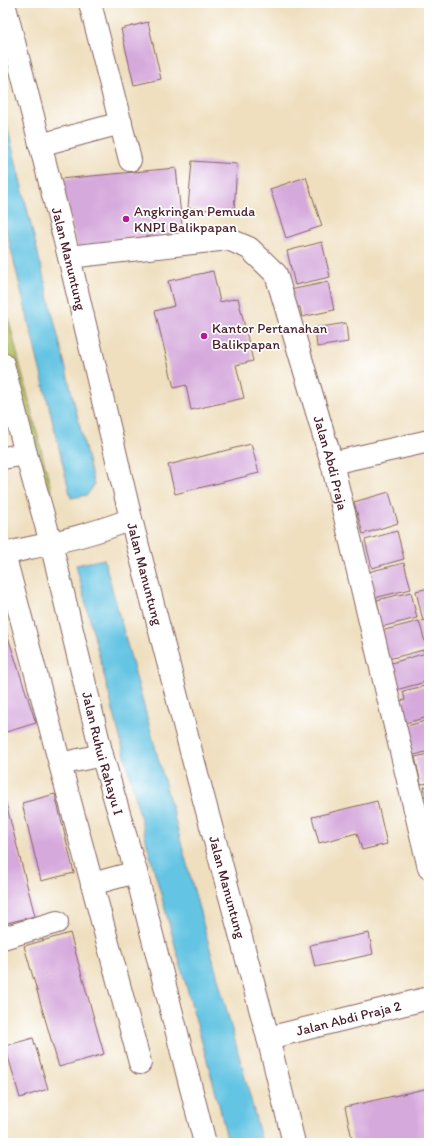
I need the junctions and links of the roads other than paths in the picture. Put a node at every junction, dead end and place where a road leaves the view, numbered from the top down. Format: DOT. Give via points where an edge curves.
graph roads {
  1 [pos="4,3"];
  2 [pos="90,3"];
  3 [pos="121,123"];
  4 [pos="40,145"];
  5 [pos="130,160"];
  6 [pos="69,257"];
  7 [pos="3,364"];
  8 [pos="429,441"];
  9 [pos="26,454"];
  10 [pos="3,458"];
  11 [pos="332,464"];
  12 [pos="131,519"];
  13 [pos="61,541"];
  14 [pos="4,554"];
  15 [pos="102,755"];
  16 [pos="60,764"];
  17 [pos="429,868"];
  18 [pos="136,872"];
  19 [pos="92,884"];
  20 [pos="58,922"];
  21 [pos="3,938"];
  22 [pos="429,998"];
  23 [pos="268,1038"];
  24 [pos="140,1063"];
  25 [pos="205,1143"];
  26 [pos="294,1143"];
  1 -- 4 [label="street, Jalan Manuntung"];
  2 -- 3 [label="street"];
  3 -- 4 [label="street"];
  3 -- 5 [label="street"];
  4 -- 6 [label="street, Jalan Manuntung"];
  6 -- 11 [label="street, Jalan Abdi Praja" via="228,239 249,248 276,274"];
  6 -- 12 [label="street, Jalan Manuntung"];
  7 -- 9 [label="street, Jalan Ruhui Rahayu I"];
  8 -- 11 [label="street"];
  9 -- 10 [label="street"];
  9 -- 13 [label="street, Jalan Ruhui Rahayu I"];
  11 -- 17 [label="street, Jalan Abdi Praja"];
  12 -- 13 [label="street" via="111,528"];
  12 -- 23 [label="street, Jalan Manuntung"];
  13 -- 14 [label="street"];
  13 -- 15 [label="street, Jalan Ruhui Rahayu I"];
  14 -- 16 [label="street"];
  15 -- 16 [label="street"];
  15 -- 18 [label="street, Jalan Ruhui Rahayu I"];
  16 -- 19 [label="street"];
  18 -- 19 [label="street"];
  18 -- 25 [label="street, Jalan Ruhui Rahayu I"];
  19 -- 24 [label="street"];
  20 -- 21 [label="street"];
  22 -- 23 [label="street, Jalan Abdi Praja 2"];
  23 -- 26 [label="street, Jalan Manuntung"];
}
